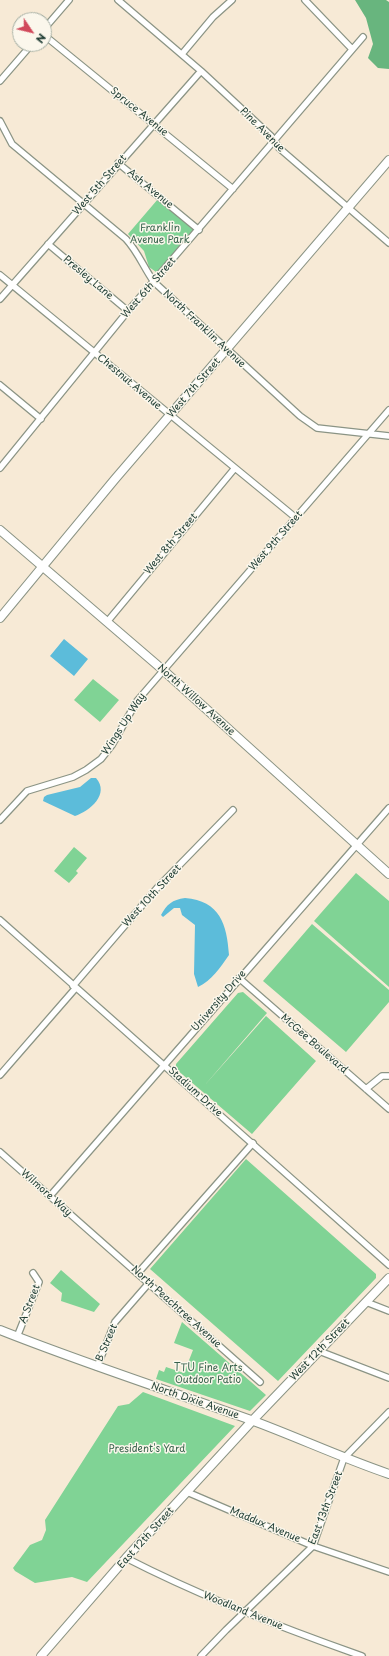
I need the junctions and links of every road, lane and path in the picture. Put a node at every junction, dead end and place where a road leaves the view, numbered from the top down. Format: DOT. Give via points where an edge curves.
graph roads {
  1 [pos="69,0"];
  2 [pos="118,0"];
  3 [pos="232,0"];
  4 [pos="305,0"];
  5 [pos="52,20"];
  6 [pos="363,37"];
  7 [pos="52,42"];
  8 [pos="352,49"];
  9 [pos="25,52"];
  10 [pos="182,54"];
  11 [pos="201,71"];
  12 [pos="0,81"];
  13 [pos="0,121"];
  14 [pos="153,124"];
  15 [pos="274,142"];
  16 [pos="389,160"];
  17 [pos="118,163"];
  18 [pos="233,189"];
  19 [pos="83,204"];
  20 [pos="348,209"];
  21 [pos="199,230"];
  22 [pos="389,243"];
  23 [pos="48,244"];
  24 [pos="0,275"];
  25 [pos="154,282"];
  26 [pos="12,285"];
  27 [pos="0,299"];
  28 [pos="128,311"];
  29 [pos="227,350"];
  30 [pos="95,353"];
  31 [pos="0,385"];
  32 [pos="389,410"];
  33 [pos="171,416"];
  34 [pos="41,418"];
  35 [pos="369,434"];
  36 [pos="389,436"];
  37 [pos="0,468"];
  38 [pos="235,468"];
  39 [pos="296,518"];
  40 [pos="0,530"];
  41 [pos="43,568"];
  42 [pos="1,613"];
  43 [pos="107,622"];
  44 [pos="163,670"];
  45 [pos="389,808"];
  46 [pos="233,810"];
  47 [pos="0,820"];
  48 [pos="356,844"];
  49 [pos="389,874"];
  50 [pos="0,920"];
  51 [pos="239,978"];
  52 [pos="74,988"];
  53 [pos="164,1065"];
  54 [pos="0,1075"];
  55 [pos="389,1076"];
  56 [pos="366,1089"];
  57 [pos="389,1109"];
  58 [pos="253,1143"];
  59 [pos="0,1152"];
  60 [pos="50,1196"];
  61 [pos="92,1233"];
  62 [pos="389,1265"];
  63 [pos="33,1273"];
  64 [pos="138,1273"];
  65 [pos="389,1278"];
  66 [pos="149,1283"];
  67 [pos="366,1302"];
  68 [pos="389,1311"];
  69 [pos="0,1330"];
  70 [pos="17,1337"];
  71 [pos="319,1351"];
  72 [pos="97,1367"];
  73 [pos="389,1378"];
  74 [pos="260,1382"];
  75 [pos="389,1412"];
  76 [pos="252,1421"];
  77 [pos="344,1458"];
  78 [pos="389,1474"];
  79 [pos="187,1492"];
  80 [pos="313,1546"];
  81 [pos="126,1558"];
  82 [pos="389,1572"];
  83 [pos="244,1612"];
  84 [pos="348,1651"];
  85 [pos="40,1656"];
  86 [pos="201,1656"];
  87 [pos="343,1656"];
  88 [pos="362,1656"];
  1 -- 5 [label="street"];
  2 -- 10 [label="street, Pine Avenue"];
  3 -- 10 [label="street" via="213,17"];
  4 -- 8 [label="street"];
  6 -- 8 [label="street, West 6th Street"];
  7 -- 14 [label="street, Spruce Avenue"];
  8 -- 15 [label="street, West 6th Street"];
  9 -- 12 [label="street"];
  10 -- 11 [label="street, Pine Avenue"];
  11 -- 14 [label="street, West 5th Street"];
  11 -- 15 [label="street, Pine Avenue" via="271,136"];
  13 -- 19 [label="street, North Franklin Avenue" via="12,144"];
  14 -- 17 [label="street, West 5th Street"];
  14 -- 18 [label="street, Spruce Avenue"];
  15 -- 18 [label="street, West 6th Street"];
  15 -- 20 [label="street, Pine Avenue"];
  16 -- 20 [label="street, West 7th Street"];
  17 -- 19 [label="street, West 5th Street"];
  17 -- 21 [label="street, Ash Avenue"];
  18 -- 21 [label="street, West 6th Street"];
  19 -- 23 [label="street, West 5th Street"];
  19 -- 25 [label="street, North Franklin Avenue" via="126,239 136,250 143,268"];
  20 -- 22 [label="street, Pine Avenue"];
  20 -- 29 [label="street, West 7th Street"];
  21 -- 25 [label="street, West 6th Street"];
  23 -- 26 [label="street, West 5th Street"];
  23 -- 28 [label="street, Presley Lane"];
  24 -- 26 [label="street, Chestnut Avenue"];
  25 -- 28 [label="street, West 6th Street"];
  25 -- 29 [label="street, North Franklin Avenue"];
  26 -- 27 [label="street, West 5th Street"];
  26 -- 30 [label="street, Chestnut Avenue"];
  28 -- 30 [label="street, West 6th Street"];
  29 -- 33 [label="street, West 7th Street"];
  29 -- 35 [label="street, North Franklin Avenue" via="300,416 317,428"];
  30 -- 33 [label="street, Chestnut Avenue"];
  30 -- 34 [label="street, West 6th Street"];
  31 -- 34 [label="street"];
  32 -- 35 [label="street, West 9th Street"];
  33 -- 38 [label="street, Chestnut Avenue"];
  33 -- 41 [label="street, West 7th Street"];
  34 -- 37 [label="street, West 6th Street"];
  35 -- 36 [label="street, North Franklin Avenue"];
  35 -- 39 [label="street, West 9th Street"];
  38 -- 39 [label="street, Chestnut Avenue"];
  38 -- 43 [label="street, West 8th Street"];
  39 -- 44 [label="street, West 9th Street"];
  40 -- 41 [label="street, North Willow Avenue"];
  41 -- 42 [label="street, West 7th Street"];
  41 -- 43 [label="street, North Willow Avenue"];
  43 -- 44 [label="street, North Willow Avenue"];
  44 -- 47 [label="street, Wings Up Way" via="137,701 121,732 101,759 73,777 27,791"];
  44 -- 48 [label="street, North Willow Avenue"];
  45 -- 48 [label="street, University Drive"];
  46 -- 52 [label="street, West 10th Street" via="157,888"];
  48 -- 49 [label="street, North Willow Avenue"];
  48 -- 51 [label="street, University Drive"];
  50 -- 52 [label="street, Stadium Drive"];
  51 -- 53 [label="street, University Drive"];
  51 -- 56 [label="street, McGee Boulevard"];
  52 -- 53 [label="street, Stadium Drive"];
  52 -- 54 [label="street, West 10th Street"];
  53 -- 58 [label="street, Stadium Drive"];
  53 -- 60 [label="street, University Drive"];
  55 -- 56 [label="street" via="382,1076"];
  56 -- 57 [label="street, McGee Boulevard"];
  58 -- 62 [label="street, Stadium Drive"];
  58 -- 64 [label="street"];
  59 -- 60 [label="street, Wilmore Way"];
  60 -- 61 [label="street, Wilmore Way"];
  61 -- 64 [label="street, North Peachtree Avenue"];
  63 -- 70 [label="street, A Street" via="39,1282"];
  64 -- 66 [label="street, North Peachtree Avenue"];
  65 -- 67 [label="street, West 12th Street"];
  66 -- 72 [label="street, B Street" via="115,1322"];
  66 -- 74 [label="street, North Peachtree Avenue"];
  67 -- 68 [label="street"];
  67 -- 71 [label="street, West 12th Street"];
  69 -- 70 [label="street, North Dixie Avenue"];
  70 -- 72 [label="street, North Dixie Avenue"];
  71 -- 73 [label="street"];
  71 -- 76 [label="street, West 12th Street"];
  72 -- 76 [label="street, North Dixie Avenue"];
  75 -- 77 [label="street"];
  76 -- 77 [label="street, North Dixie Avenue"];
  76 -- 79 [label="street, East 12th Street"];
  77 -- 78 [label="street, North Dixie Avenue"];
  77 -- 80 [label="street, East 13th Street"];
  79 -- 80 [label="street, Maddux Avenue"];
  79 -- 81 [label="street, East 12th Street"];
  80 -- 82 [label="street, Maddux Avenue"];
  80 -- 83 [label="street, East 13th Street"];
  81 -- 83 [label="street, Woodland Avenue" via="162,1577"];
  81 -- 85 [label="street, East 12th Street"];
  83 -- 84 [label="street, Woodland Avenue"];
  83 -- 86 [label="street, East 13th Street"];
  84 -- 87 [label="street"];
  84 -- 88 [label="street, Woodland Avenue"];
}
